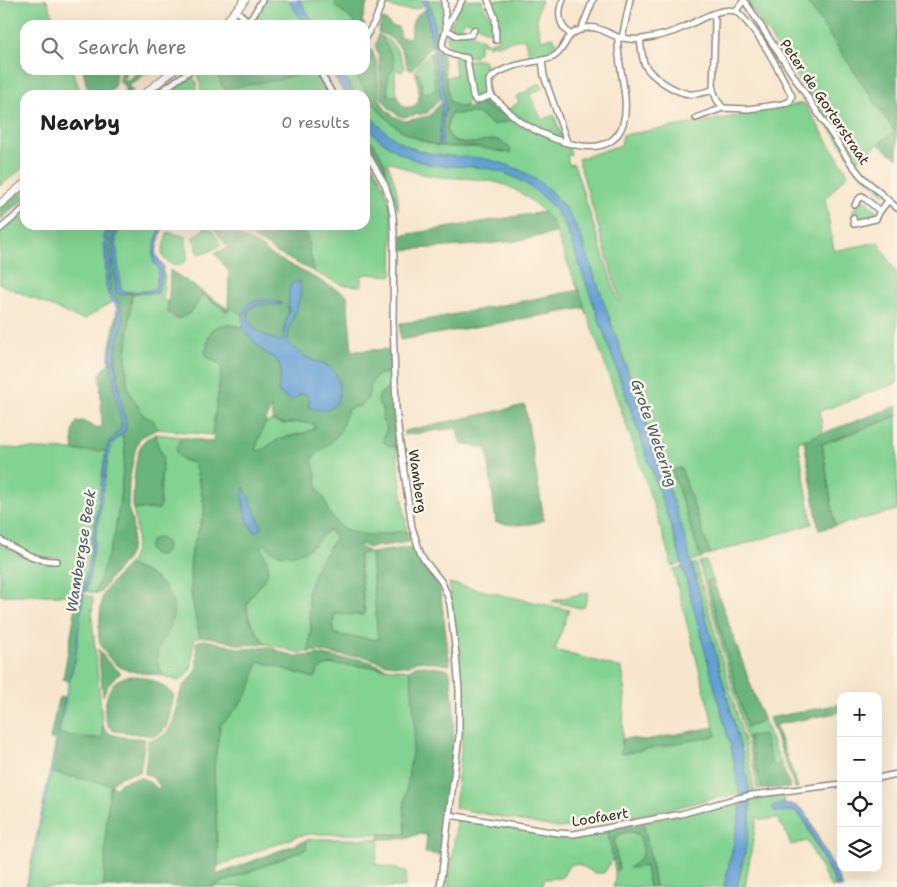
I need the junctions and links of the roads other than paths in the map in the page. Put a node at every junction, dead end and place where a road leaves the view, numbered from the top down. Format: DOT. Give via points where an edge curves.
graph roads {
  1 [pos="245,0"];
  2 [pos="262,0"];
  3 [pos="383,0"];
  4 [pos="444,0"];
  5 [pos="462,0"];
  6 [pos="488,0"];
  7 [pos="563,0"];
  8 [pos="593,0"];
  9 [pos="630,0"];
  10 [pos="744,0"];
  11 [pos="236,10"];
  12 [pos="736,11"];
  13 [pos="713,15"];
  14 [pos="227,20"];
  15 [pos="243,20"];
  16 [pos="248,20"];
  17 [pos="370,30"];
  18 [pos="446,30"];
  19 [pos="474,30"];
  20 [pos="580,30"];
  21 [pos="570,34"];
  22 [pos="620,38"];
  23 [pos="640,39"];
  24 [pos="496,40"];
  25 [pos="542,60"];
  26 [pos="168,75"];
  27 [pos="184,75"];
  28 [pos="322,75"];
  29 [pos="149,90"];
  30 [pos="163,90"];
  31 [pos="331,90"];
  32 [pos="712,90"];
  33 [pos="490,92"];
  34 [pos="723,108"];
  35 [pos="696,118"];
  36 [pos="566,142"];
  37 [pos="370,159"];
  38 [pos="20,187"];
  39 [pos="888,201"];
  40 [pos="0,204"];
  41 [pos="855,205"];
  42 [pos="897,208"];
  43 [pos="880,211"];
  44 [pos="20,212"];
  45 [pos="853,218"];
  46 [pos="0,229"];
  47 [pos="0,540"];
  48 [pos="57,560"];
  49 [pos="897,774"];
  50 [pos="882,777"];
  51 [pos="837,784"];
  52 [pos="450,812"];
  53 [pos="440,887"];
  1 -- 11 [label="main road"];
  2 -- 16 [label="street"];
  3 -- 17 [label="street"];
  4 -- 18 [label="street"];
  5 -- 18 [label="street"];
  6 -- 24 [label="street" via="495,18"];
  7 -- 21 [label="street" via="559,18"];
  8 -- 20 [label="street"];
  9 -- 22 [label="street"];
  10 -- 12 [label="street"];
  10 -- 39 [label="street, Peter de Gorterstraat" via="850,162"];
  11 -- 14 [label="main road"];
  11 -- 15 [label="street"];
  12 -- 13 [label="street"];
  12 -- 34 [label="street" via="770,54 792,96 784,104 748,109"];
  13 -- 23 [label="street" via="681,29"];
  13 -- 32 [label="street"];
  18 -- 19 [label="street" via="457,36 471,35"];
  18 -- 33 [label="street" via="442,44 444,49 467,58 476,101 490,96"];
  20 -- 21 [label="street"];
  20 -- 22 [label="street" via="596,28"];
  21 -- 25 [label="street" via="553,57"];
  22 -- 23 [label="street"];
  22 -- 36 [label="street" via="617,48 625,108 622,125 614,138 594,147"];
  23 -- 32 [label="street" via="644,64 651,74 676,90 689,94"];
  25 -- 33 [label="street" via="500,71 489,80"];
  25 -- 36 [label="street" via="544,76"];
  26 -- 29 [label="main road"];
  27 -- 30 [label="street"];
  28 -- 31 [label="street"];
  32 -- 34 [label="street"];
  33 -- 36 [label="street" via="524,124"];
  34 -- 35 [label="street"];
  37 -- 52 [label="street, Wamberg" via="385,185 393,214 396,408 412,527 420,552 440,581 450,604 460,720"];
  38 -- 40 [label="main road"];
  39 -- 42 [label="street, Peter de Gorterstraat"];
  39 -- 43 [label="street"];
  41 -- 43 [label="street" via="862,196"];
  43 -- 45 [label="street" via="876,219 854,224"];
  44 -- 46 [label="street"];
  47 -- 48 [label="street" via="33,558"];
  49 -- 50 [label="street"];
  51 -- 52 [label="street, Loofaert" via="752,795 681,814 574,834"];
  52 -- 53 [label="street"];
}
